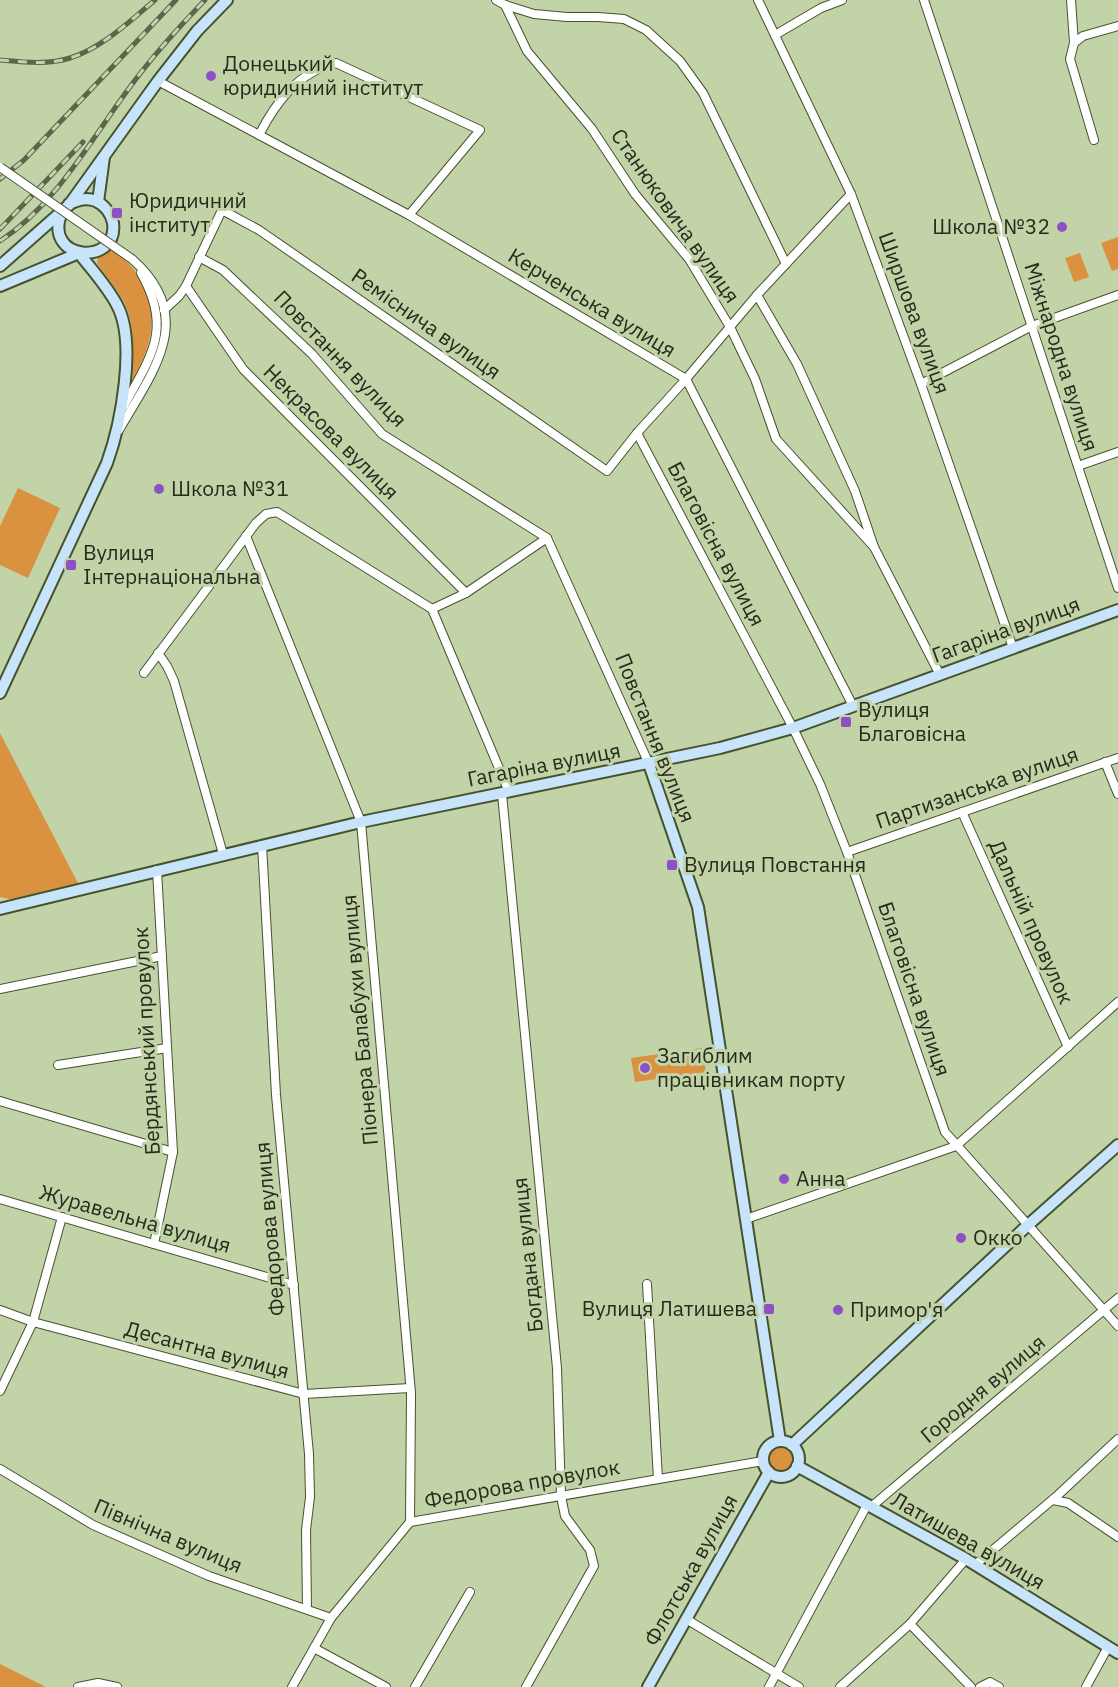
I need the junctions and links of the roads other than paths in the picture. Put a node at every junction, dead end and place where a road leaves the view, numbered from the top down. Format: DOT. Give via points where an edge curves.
graph roads {
  1 [pos="227,0"];
  2 [pos="496,0"];
  3 [pos="758,0"];
  4 [pos="842,0"];
  5 [pos="924,0"];
  6 [pos="1071,0"];
  7 [pos="505,5"];
  8 [pos="1118,26"];
  9 [pos="775,35"];
  10 [pos="1074,43"];
  11 [pos="158,81"];
  12 [pos="259,135"];
  13 [pos="1094,140"];
  14 [pos="104,156"];
  15 [pos="0,167"];
  16 [pos="851,195"];
  17 [pos="98,202"];
  18 [pos="65,208"];
  19 [pos="409,215"];
  20 [pos="97,251"];
  21 [pos="79,253"];
  22 [pos="200,257"];
  23 [pos="132,259"];
  24 [pos="786,264"];
  25 [pos="0,266"];
  26 [pos="92,271"];
  27 [pos="0,286"];
  28 [pos="186,286"];
  29 [pos="757,295"];
  30 [pos="1118,295"];
  31 [pos="164,310"];
  32 [pos="1032,326"];
  33 [pos="730,327"];
  34 [pos="686,379"];
  35 [pos="921,384"];
  36 [pos="122,410"];
  37 [pos="637,433"];
  38 [pos="116,436"];
  39 [pos="1118,452"];
  40 [pos="1078,466"];
  41 [pos="246,536"];
  42 [pos="547,538"];
  43 [pos="874,548"];
  44 [pos="1118,588"];
  45 [pos="466,593"];
  46 [pos="432,609"];
  47 [pos="1118,610"];
  48 [pos="1013,648"];
  49 [pos="158,654"];
  50 [pos="144,673"];
  51 [pos="940,675"];
  52 [pos="0,693"];
  53 [pos="853,706"];
  54 [pos="793,728"];
  55 [pos="1118,758"];
  56 [pos="1105,762"];
  57 [pos="649,764"];
  58 [pos="505,793"];
  59 [pos="1118,794"];
  60 [pos="963,812"];
  61 [pos="362,822"];
  62 [pos="262,845"];
  63 [pos="847,852"];
  64 [pos="223,854"];
  65 [pos="157,870"];
  66 [pos="0,902"];
  67 [pos="18,905"];
  68 [pos="0,909"];
  69 [pos="162,956"];
  70 [pos="0,989"];
  71 [pos="1118,1002"];
  72 [pos="1068,1047"];
  73 [pos="167,1048"];
  74 [pos="58,1065"];
  75 [pos="0,1101"];
  76 [pos="1118,1145"];
  77 [pos="956,1146"];
  78 [pos="173,1152"];
  79 [pos="0,1199"];
  80 [pos="62,1216"];
  81 [pos="746,1219"];
  82 [pos="1028,1225"];
  83 [pos="154,1244"];
  84 [pos="647,1284"];
  85 [pos="294,1285"];
  86 [pos="1118,1298"];
  87 [pos="0,1310"];
  88 [pos="1104,1311"];
  89 [pos="33,1322"];
  90 [pos="1118,1326"];
  91 [pos="410,1388"];
  92 [pos="0,1391"];
  93 [pos="304,1394"];
  94 [pos="1118,1439"];
  95 [pos="780,1441"];
  96 [pos="792,1445"];
  97 [pos="763,1461"];
  98 [pos="797,1466"];
  99 [pos="0,1469"];
  100 [pos="769,1472"];
  101 [pos="658,1479"];
  102 [pos="1065,1489"];
  103 [pos="561,1496"];
  104 [pos="1053,1500"];
  105 [pos="1068,1503"];
  106 [pos="869,1506"];
  107 [pos="410,1522"];
  108 [pos="1118,1537"];
  109 [pos="970,1562"];
  110 [pos="470,1592"];
  111 [pos="307,1609"];
  112 [pos="331,1617"];
  113 [pos="686,1619"];
  114 [pos="910,1624"];
  115 [pos="314,1648"];
  116 [pos="1113,1650"];
  117 [pos="777,1673"];
  118 [pos="78,1687"];
  119 [pos="117,1687"];
  120 [pos="292,1687"];
  121 [pos="386,1687"];
  122 [pos="415,1687"];
  123 [pos="526,1687"];
  124 [pos="648,1687"];
  125 [pos="769,1687"];
  126 [pos="799,1687"];
  127 [pos="840,1687"];
  128 [pos="972,1687"];
  129 [pos="980,1687"];
  130 [pos="999,1687"];
  131 [pos="1086,1687"];
  1 -- 11 [label="street"];
  2 -- 7 [label="street"];
  3 -- 9 [label="street, Ширшова вулиця"];
  4 -- 9 [label="street"];
  5 -- 32 [label="street, Міжнародна вулиця"];
  6 -- 10 [label="street"];
  7 -- 24 [label="street" via="534,14 624,19 636,23 680,61 703,93"];
  7 -- 33 [label="street, Станюковича вулиця" via="527,51 592,129 635,194 689,260"];
  8 -- 10 [label="street" via="1083,36"];
  9 -- 16 [label="street, Ширшова вулиця"];
  10 -- 13 [label="street" via="1070,59"];
  11 -- 12 [label="street, Керченська вулиця"];
  11 -- 14 [label="street"];
  12 -- 19 [label="street, Керченська вулиця"];
  12 -- 19 [label="street" via="296,82 336,63 480,130"];
  14 -- 17 [label="street"];
  14 -- 18 [label="street"];
  15 -- 23 [label="street, bridge"];
  16 -- 24 [label="street"];
  16 -- 35 [label="street, Ширшова вулиця"];
  17 -- 18 [label="street" via="78,200"];
  17 -- 20 [label="street" via="106,208 113,223 109,240"];
  18 -- 21 [label="street" via="59,219 60,236"];
  18 -- 25 [label="street"];
  19 -- 34 [label="street, Керченська вулиця"];
  20 -- 21 [label="street"];
  20 -- 26 [label="street"];
  21 -- 26 [label="street"];
  21 -- 27 [label="street"];
  22 -- 28 [label="street"];
  22 -- 37 [label="street, Реміснича вулиця" via="222,210 259,231 607,471"];
  22 -- 42 [label="street, Повстання вулиця" via="223,270 312,354 382,434"];
  23 -- 31 [label="street" via="153,282"];
  23 -- 36 [label="street" via="153,298 157,335 151,358"];
  24 -- 29 [label="street"];
  26 -- 36 [label="street" via="117,304 123,325"];
  28 -- 31 [label="street"];
  28 -- 45 [label="street, Некрасова вулиця" via="243,369"];
  29 -- 33 [label="street"];
  29 -- 43 [label="street, Станюковича вулиця" via="805,382 855,491"];
  30 -- 32 [label="street"];
  31 -- 38 [label="street" via="163,350"];
  32 -- 35 [label="street"];
  32 -- 40 [label="street, Міжнародна вулиця"];
  33 -- 34 [label="street"];
  33 -- 43 [label="street, Станюковича вулиця" via="755,379 776,439"];
  34 -- 37 [label="street"];
  34 -- 53 [label="street, Керченська вулиця"];
  35 -- 48 [label="street, Ширшова вулиця"];
  36 -- 38 [label="street"];
  37 -- 54 [label="street, Благовісна вулиця"];
  38 -- 52 [label="street"];
  39 -- 40 [label="street"];
  40 -- 44 [label="street, Міжнародна вулиця"];
  41 -- 46 [label="street" via="266,514 277,512"];
  41 -- 49 [label="street"];
  41 -- 61 [label="street, Піонера Балабухи вулиця"];
  42 -- 45 [label="street"];
  42 -- 57 [label="street, Повстання вулиця"];
  43 -- 51 [label="street, Станюковича вулиця"];
  45 -- 46 [label="street"];
  46 -- 58 [label="street, Богдана вулиця"];
  47 -- 48 [label="street, Гагаріна вулиця"];
  48 -- 51 [label="street, Гагаріна вулиця"];
  49 -- 50 [label="street"];
  49 -- 64 [label="street" via="174,681"];
  51 -- 53 [label="street, Гагаріна вулиця"];
  53 -- 54 [label="street, Гагаріна вулиця"];
  54 -- 57 [label="street, Гагаріна вулиця"];
  54 -- 63 [label="street, Благовісна вулиця"];
  55 -- 56 [label="street, Партизанська вулиця"];
  56 -- 59 [label="street"];
  56 -- 60 [label="street, Партизанська вулиця"];
  57 -- 58 [label="street, Гагаріна вулиця"];
  57 -- 81 [label="street, Повстання вулиця" via="698,907"];
  58 -- 61 [label="street, Гагаріна вулиця"];
  58 -- 103 [label="street, Богдана вулиця" via="557,1368"];
  60 -- 63 [label="street, Партизанська вулиця"];
  60 -- 72 [label="street, Дальній провулок"];
  61 -- 62 [label="street, Гагаріна вулиця"];
  61 -- 91 [label="street, Піонера Балабухи вулиця"];
  62 -- 64 [label="street, Гагаріна вулиця"];
  62 -- 85 [label="street, Федорова вулиця" via="276,1095"];
  63 -- 77 [label="street, Благовісна вулиця" via="945,1132"];
  64 -- 65 [label="street, Гагаріна вулиця"];
  65 -- 67 [label="street, Гагаріна вулиця"];
  65 -- 69 [label="street, Бердянський провулок"];
  66 -- 67 [label="street"];
  67 -- 68 [label="street, Гагаріна вулиця"];
  69 -- 70 [label="street"];
  69 -- 73 [label="street, Бердянський провулок"];
  71 -- 72 [label="street"];
  72 -- 77 [label="street"];
  73 -- 74 [label="street"];
  73 -- 78 [label="street, Бердянський провулок"];
  75 -- 78 [label="street"];
  76 -- 82 [label="street"];
  77 -- 81 [label="street"];
  77 -- 82 [label="street, Благовісна вулиця"];
  78 -- 83 [label="street, Бердянський провулок"];
  79 -- 80 [label="street, Журавельна вулиця"];
  80 -- 83 [label="street, Журавельна вулиця"];
  80 -- 89 [label="street"];
  81 -- 95 [label="street, Повстання вулиця"];
  82 -- 88 [label="street, Благовісна вулиця"];
  82 -- 96 [label="street"];
  83 -- 85 [label="street, Журавельна вулиця"];
  84 -- 101 [label="street"];
  85 -- 93 [label="street, Федорова вулиця"];
  86 -- 88 [label="street, Городня вулиця"];
  87 -- 89 [label="street, Десантна вулиця"];
  88 -- 90 [label="street, Благовісна вулиця"];
  88 -- 106 [label="street, Городня вулиця"];
  89 -- 92 [label="street"];
  89 -- 93 [label="street, Десантна вулиця"];
  91 -- 93 [label="street, Десантна вулиця"];
  91 -- 107 [label="street, Піонера Балабухи вулиця"];
  93 -- 111 [label="street, Федорова вулиця" via="310,1497 306,1530"];
  94 -- 102 [label="street"];
  95 -- 96 [label="street"];
  95 -- 97 [label="street" via="767,1447"];
  96 -- 98 [label="street" via="799,1459"];
  97 -- 100 [label="street"];
  97 -- 101 [label="street, Федорова провулок"];
  98 -- 100 [label="street" via="788,1476"];
  98 -- 106 [label="street, Латишева вулиця"];
  99 -- 111 [label="street, Північна вулиця" via="93,1525 209,1576"];
  100 -- 113 [label="street, Флотська вулиця"];
  101 -- 103 [label="street, Федорова провулок"];
  102 -- 104 [label="street"];
  102 -- 105 [label="street"];
  103 -- 107 [label="street, Федорова провулок"];
  103 -- 123 [label="street, Богдана вулиця" via="565,1516 590,1550 594,1566"];
  104 -- 105 [label="street"];
  104 -- 109 [label="street"];
  105 -- 108 [label="street"];
  106 -- 109 [label="street, Латишева вулиця"];
  106 -- 117 [label="street"];
  107 -- 112 [label="street, Федорова провулок"];
  109 -- 114 [label="street"];
  109 -- 116 [label="street, Латишева вулиця"];
  110 -- 122 [label="street"];
  111 -- 112 [label="street, Північна вулиця"];
  112 -- 115 [label="street"];
  113 -- 117 [label="street"];
  113 -- 124 [label="street, Флотська вулиця"];
  114 -- 127 [label="street"];
  114 -- 128 [label="street"];
  115 -- 120 [label="street"];
  115 -- 121 [label="street"];
  116 -- 131 [label="street"];
  117 -- 125 [label="street"];
  117 -- 126 [label="street"];
  118 -- 119 [label="street" via="98,1683"];
  129 -- 130 [label="street" via="990,1682"];
}
